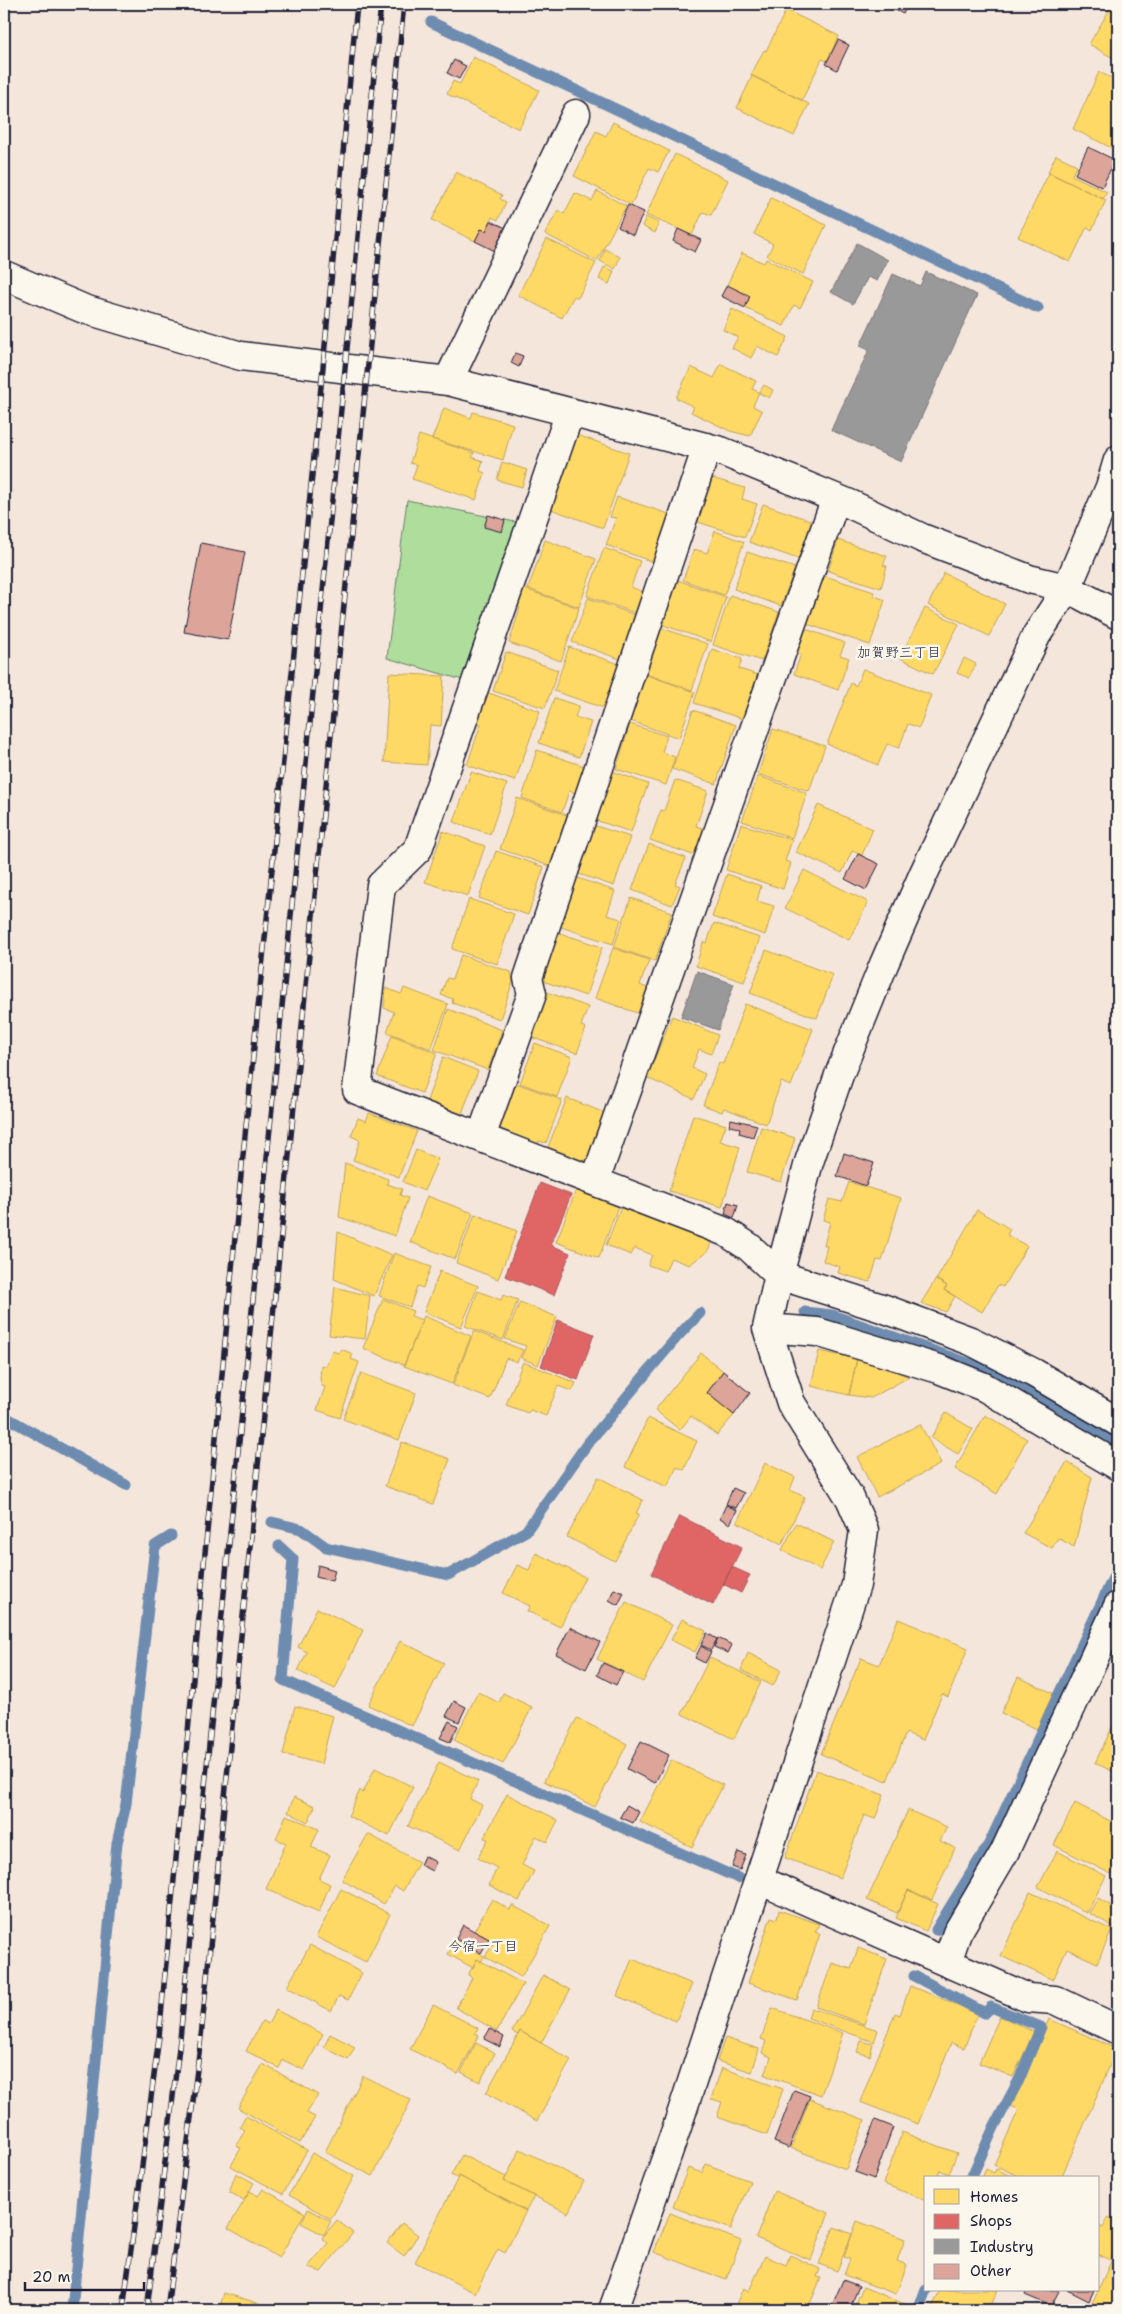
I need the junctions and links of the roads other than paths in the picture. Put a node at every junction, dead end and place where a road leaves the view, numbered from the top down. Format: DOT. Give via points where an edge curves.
graph roads {
  1 [pos="576,114"];
  2 [pos="4,275"];
  3 [pos="448,381"];
  4 [pos="570,412"];
  5 [pos="707,447"];
  6 [pos="1118,460"];
  7 [pos="836,498"];
  8 [pos="1067,588"];
  9 [pos="1118,615"];
  10 [pos="481,1137"];
  11 [pos="595,1181"];
  12 [pos="780,1275"];
  13 [pos="767,1328"];
  14 [pos="1118,1422"];
  15 [pos="1118,1466"];
  16 [pos="1118,1606"];
  17 [pos="759,1880"];
  18 [pos="947,1962"];
  19 [pos="1118,2030"];
  20 [pos="612,2310"];
  1 -- 3 [label="street"];
  2 -- 3 [label="street" via="84,309 241,356"];
  3 -- 4 [label="street"];
  4 -- 5 [label="street"];
  4 -- 10 [label="street" via="418,849 381,885 358,1090"];
  5 -- 7 [label="street"];
  5 -- 10 [label="street" via="528,978 532,994"];
  6 -- 8 [label="street" via="1107,496"];
  7 -- 8 [label="street" via="931,542 1029,580"];
  7 -- 11 [label="street"];
  8 -- 9 [label="street"];
  8 -- 12 [label="street" via="1036,636 884,964 839,1075 809,1162"];
  10 -- 11 [label="street"];
  11 -- 12 [label="street" via="726,1232 750,1247"];
  12 -- 13 [label="street"];
  12 -- 14 [label="street" via="971,1341"];
  13 -- 15 [label="street" via="818,1332 948,1372 984,1387"];
  13 -- 17 [label="street" via="791,1403 850,1498 864,1530 856,1586"];
  16 -- 18 [label="street" via="1004,1853 956,1934"];
  17 -- 18 [label="street"];
  17 -- 20 [label="street"];
  18 -- 19 [label="street" via="1028,1998 1055,2000"];
}
